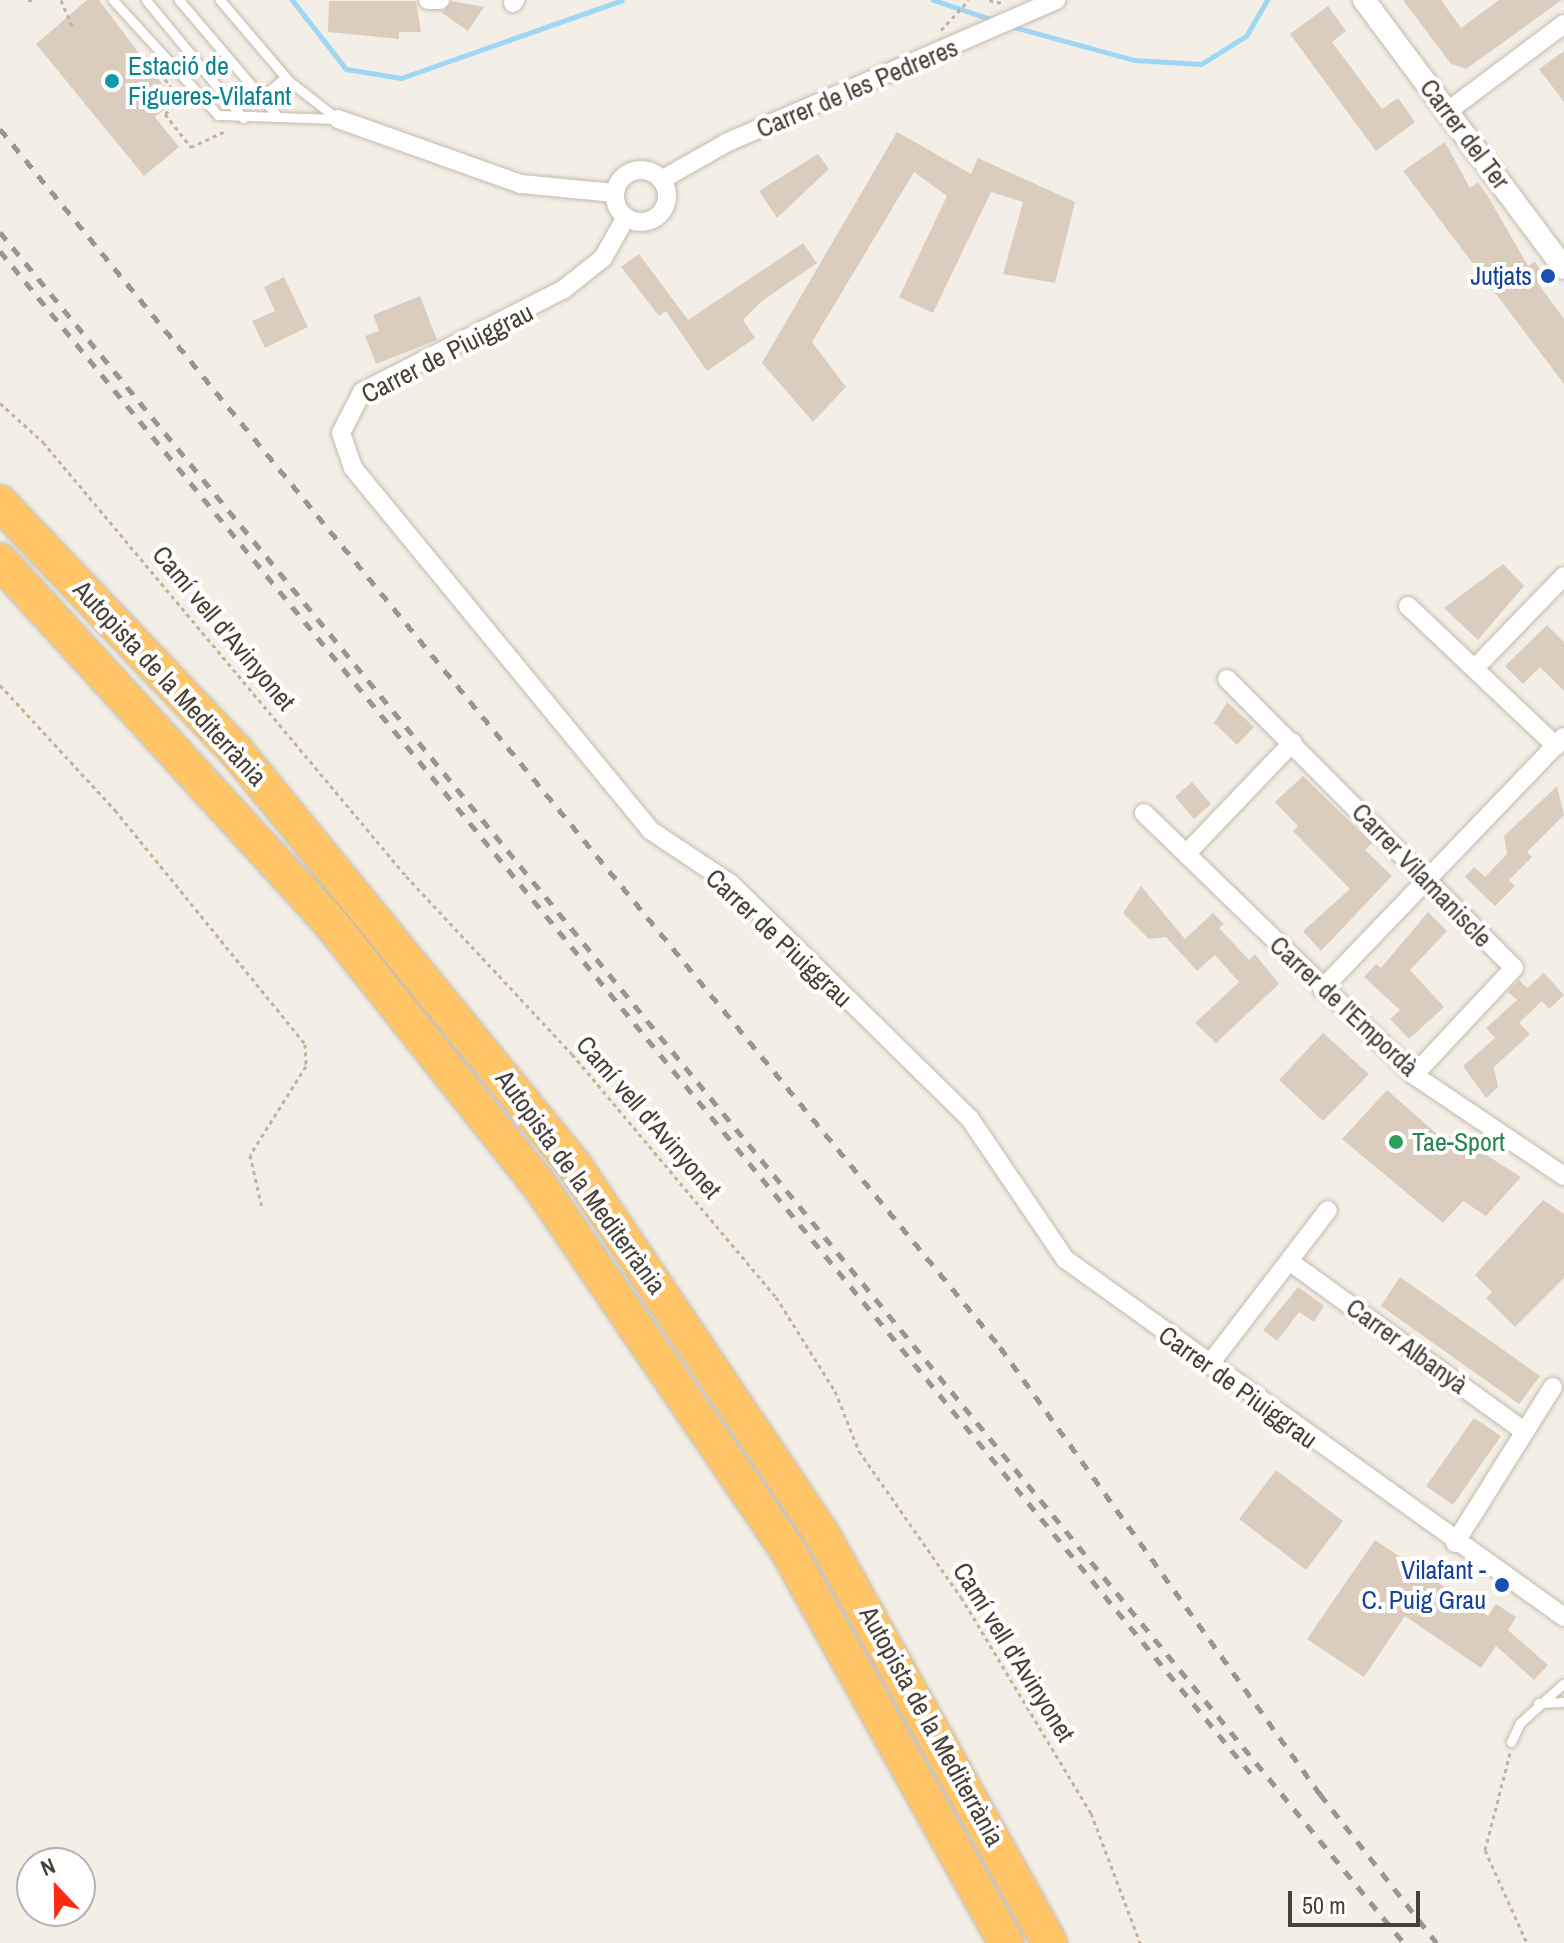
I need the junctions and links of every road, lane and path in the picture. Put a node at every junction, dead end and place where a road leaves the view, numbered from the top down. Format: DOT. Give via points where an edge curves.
graph roads {
  1 [pos="28,0"];
  2 [pos="34,0"];
  3 [pos="61,0"];
  4 [pos="113,0"];
  5 [pos="146,0"];
  6 [pos="179,0"];
  7 [pos="220,0"];
  8 [pos="968,0"];
  9 [pos="1056,0"];
  10 [pos="1364,0"];
  11 [pos="948,23"];
  12 [pos="1564,24"];
  13 [pos="73,28"];
  14 [pos="285,77"];
  15 [pos="260,99"];
  16 [pos="1448,111"];
  17 [pos="275,113"];
  18 [pos="243,118"];
  19 [pos="338,119"];
  20 [pos="661,180"];
  21 [pos="615,193"];
  22 [pos="626,217"];
  23 [pos="1564,268"];
  24 [pos="0,403"];
  25 [pos="0,503"];
  26 [pos="0,561"];
  27 [pos="1564,576"];
  28 [pos="1408,606"];
  29 [pos="1475,668"];
  30 [pos="1227,679"];
  31 [pos="0,685"];
  32 [pos="1293,742"];
  33 [pos="1560,742"];
  34 [pos="1144,813"];
  35 [pos="1187,853"];
  36 [pos="1427,880"];
  37 [pos="1322,989"];
  38 [pos="1414,1075"];
  39 [pos="1564,1176"];
  40 [pos="262,1208"];
  41 [pos="1328,1210"];
  42 [pos="1289,1261"];
  43 [pos="1209,1365"];
  44 [pos="1553,1387"];
  45 [pos="1525,1432"];
  46 [pos="1455,1543"];
  47 [pos="1564,1617"];
  48 [pos="1564,1683"];
  49 [pos="1564,1702"];
  50 [pos="1538,1703"];
  51 [pos="1511,1742"];
  52 [pos="1006,1943"];
  53 [pos="1050,1943"];
  54 [pos="1140,1943"];
  55 [pos="1527,1943"];
  1 -- 2 [label="path"];
  3 -- 13 [label="path"];
  4 -- 18 [label="lane" via="206,107"];
  5 -- 18 [label="lane"];
  6 -- 15 [label="lane"];
  7 -- 14 [label="lane"];
  8 -- 11 [label="path"];
  9 -- 20 [label="street, Carrer de les Pedreres" via="726,143"];
  10 -- 16 [label="street, Carrer del Ter"];
  12 -- 16 [label="street"];
  14 -- 15 [label="lane"];
  14 -- 19 [label="lane"];
  15 -- 17 [label="lane"];
  16 -- 23 [label="street, Carrer del Ter"];
  17 -- 18 [label="lane"];
  17 -- 19 [label="lane"];
  19 -- 21 [label="street" via="521,184"];
  20 -- 21 [label="street" via="634,171"];
  20 -- 22 [label="street" via="662,210 642,222"];
  21 -- 22 [label="street"];
  22 -- 43 [label="street, Carrer de Piuiggrau" via="603,258 552,297 362,392 343,422 346,457 650,830 731,884 970,1119 1065,1259"];
  24 -- 54 [label="path, Camí vell d'Avinyonet" via="43,442 406,876 572,1054 776,1297 835,1391 859,1451 961,1597 1091,1813"];
  25 -- 53 [label="highway, Autopista de la Mediterrània" via="236,751 574,1165 822,1534"];
  26 -- 52 [label="highway, Autopista de la Mediterrània" via="329,921 540,1186 789,1553"];
  27 -- 29 [label="street"];
  28 -- 29 [label="street"];
  29 -- 33 [label="street"];
  30 -- 32 [label="street, Carrer Vilamaniscle"];
  31 -- 40 [label="path" via="296,1024 306,1066 250,1155"];
  32 -- 35 [label="street"];
  32 -- 36 [label="street, Carrer Vilamaniscle"];
  33 -- 36 [label="street"];
  34 -- 35 [label="street, Carrer de l'Empordà"];
  35 -- 37 [label="street, Carrer de l'Empordà"];
  36 -- 37 [label="street"];
  36 -- 38 [label="street, Carrer Vilamaniscle" via="1514,968"];
  37 -- 38 [label="street, Carrer de l'Empordà"];
  38 -- 39 [label="street, Carrer de l'Empordà"];
  41 -- 42 [label="street"];
  42 -- 43 [label="street"];
  42 -- 45 [label="street, Carrer Albanyà"];
  43 -- 46 [label="street, Carrer de Piuiggrau"];
  44 -- 45 [label="street"];
  45 -- 46 [label="street"];
  46 -- 47 [label="street, Carrer de Piuiggrau"];
  48 -- 50 [label="lane"];
  49 -- 50 [label="lane"];
  50 -- 51 [label="lane"];
  51 -- 55 [label="path" via="1485,1850"];
}
